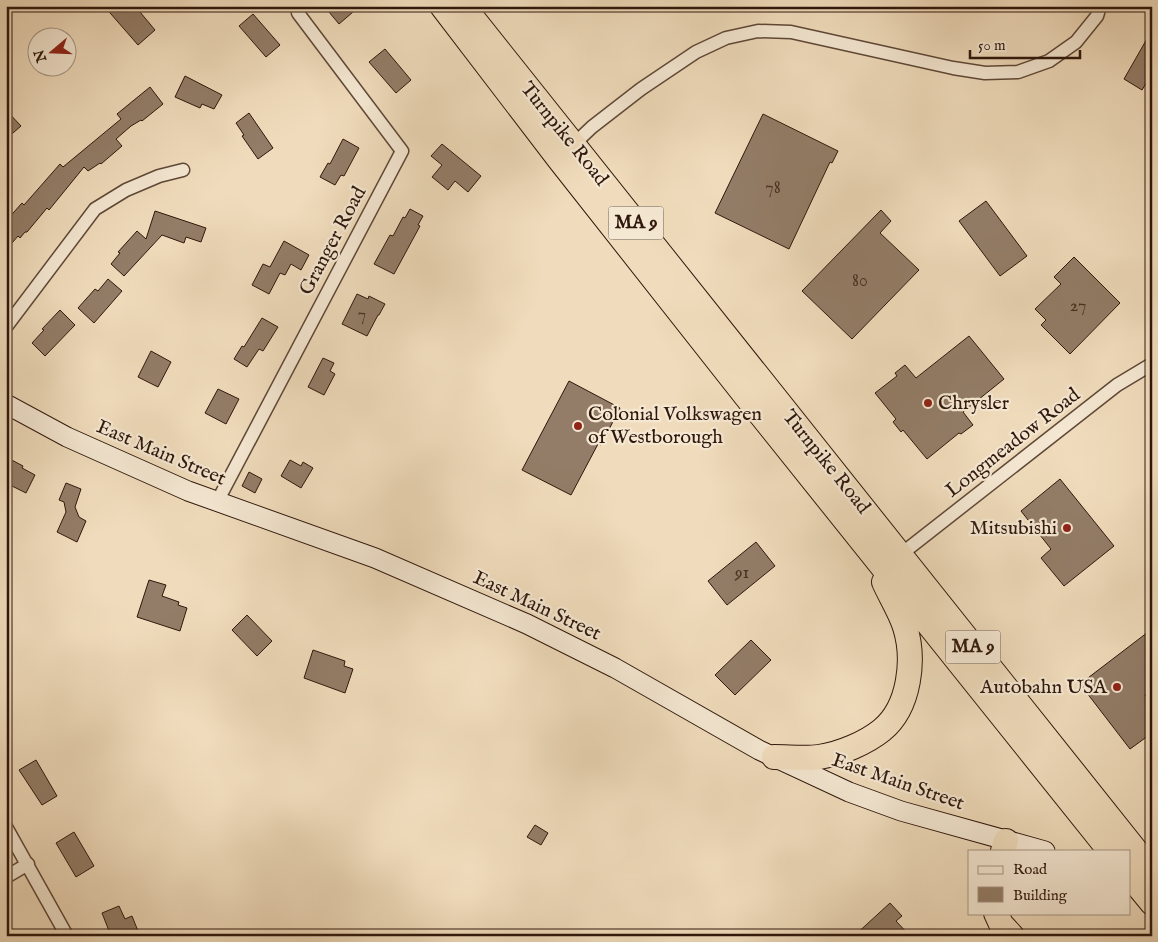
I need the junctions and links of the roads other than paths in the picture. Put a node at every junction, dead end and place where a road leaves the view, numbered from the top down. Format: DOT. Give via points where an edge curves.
graph roads {
  1 [pos="442,6"];
  2 [pos="463,6"];
  3 [pos="1100,6"];
  4 [pos="298,13"];
  5 [pos="573,144"];
  6 [pos="184,170"];
  7 [pos="6,327"];
  8 [pos="1152,364"];
  9 [pos="6,404"];
  10 [pos="217,502"];
  11 [pos="866,544"];
  12 [pos="900,555"];
  13 [pos="774,757"];
  14 [pos="6,827"];
  15 [pos="1004,846"];
  16 [pos="1108,847"];
  17 [pos="1037,850"];
  18 [pos="1123,850"];
  19 [pos="28,864"];
  20 [pos="1137,868"];
  21 [pos="6,877"];
  22 [pos="1152,878"];
  23 [pos="1152,903"];
  24 [pos="996,914"];
  25 [pos="66,936"];
  26 [pos="1012,936"];
  1 -- 11 [label="highway, Turnpike Road / MA 9" via="564,165"];
  2 -- 5 [label="highway, Turnpike Road / MA 9"];
  3 -- 5 [label="street" via="1076,42 1049,61 1018,72 985,73 953,68 791,32 758,31 726,38 696,52 655,80"];
  4 -- 10 [label="street, Granger Road" via="402,151"];
  5 -- 12 [label="highway, Turnpike Road / MA 9"];
  6 -- 7 [label="street" via="126,190 95,209"];
  8 -- 12 [label="street, Longmeadow Road" via="1117,385"];
  9 -- 10 [label="main road, East Main Street" via="105,454"];
  10 -- 13 [label="main road, East Main Street" via="375,558 526,624 615,668"];
  11 -- 13 [label="highway" via="905,626 910,650 909,674 900,706 882,730 844,750 819,757"];
  11 -- 16 [label="highway, Turnpike Road / MA 9"];
  12 -- 18 [label="highway, Turnpike Road / MA 9"];
  13 -- 15 [label="main road, East Main Street" via="849,792"];
  14 -- 19 [label="street"];
  15 -- 17 [label="main road, East Main Street"];
  19 -- 21 [label="street"];
  19 -- 25 [label="street"];
  20 -- 22 [label="main road"];
  20 -- 23 [label="highway, Turnpike Road / MA 9"];
  24 -- 26 [label="highway"];
}
